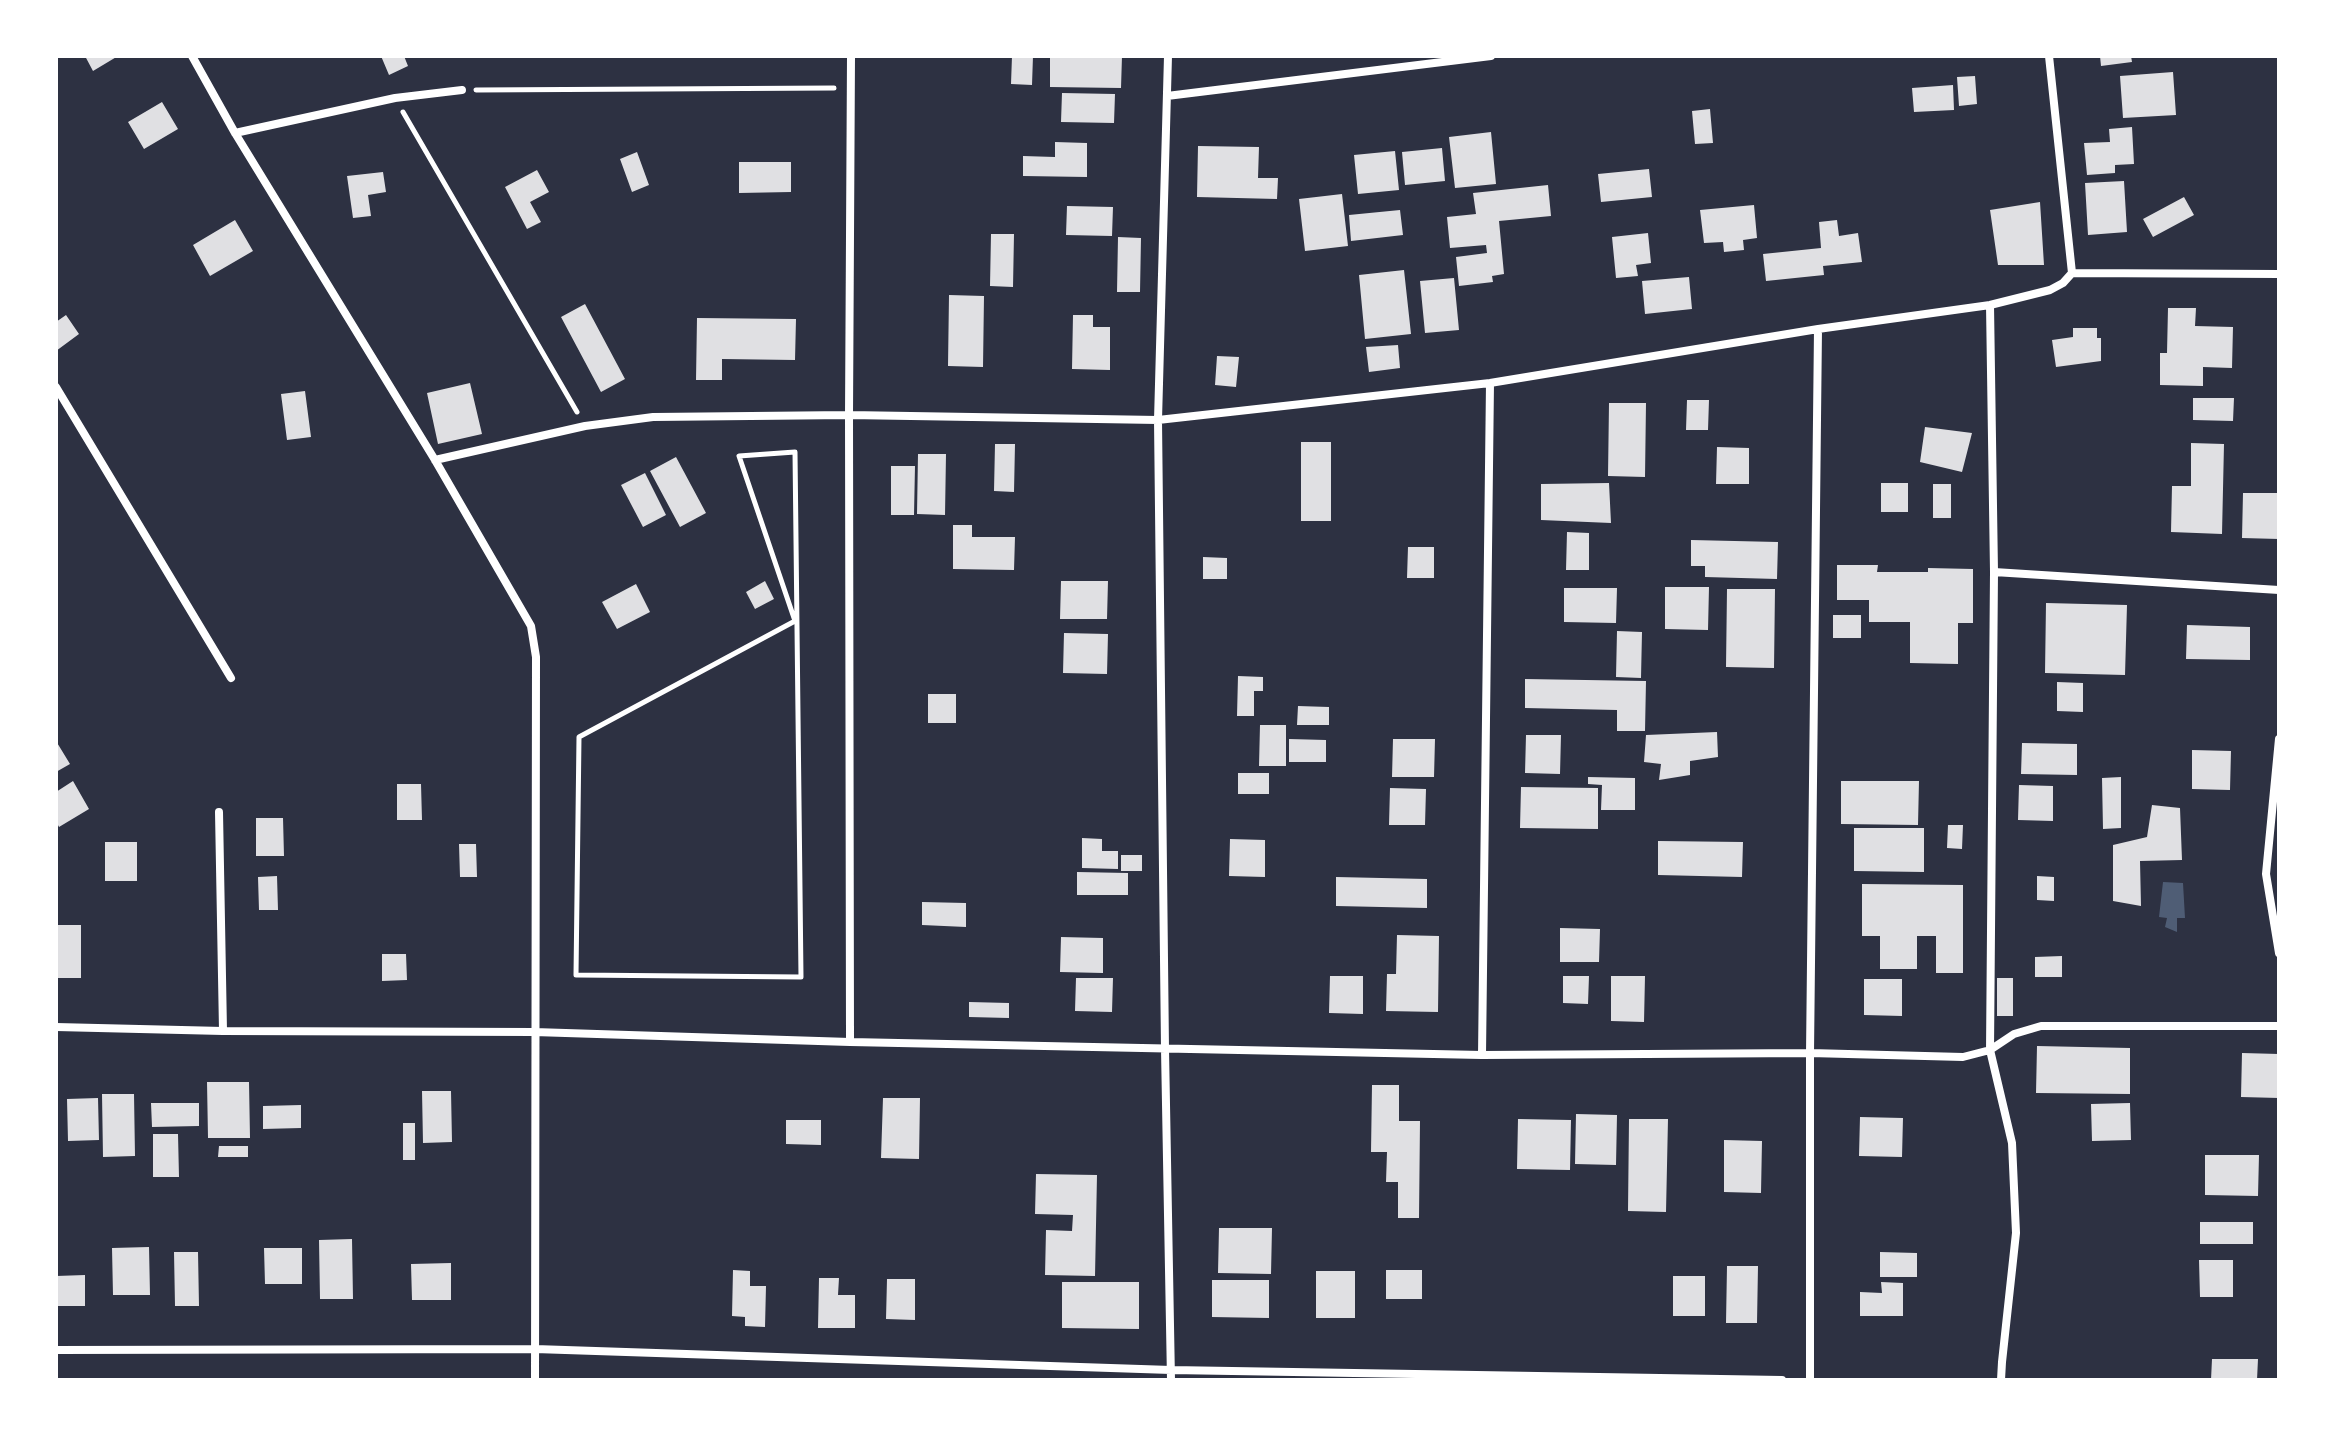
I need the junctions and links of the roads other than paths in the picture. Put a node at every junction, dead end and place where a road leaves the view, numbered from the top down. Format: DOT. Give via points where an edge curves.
graph roads {
  1 [pos="192,56"];
  2 [pos="851,56"];
  3 [pos="1168,56"];
  4 [pos="1491,56"];
  5 [pos="2049,56"];
  6 [pos="462,90"];
  7 [pos="1167,96"];
  8 [pos="235,133"];
  9 [pos="2072,273"];
  10 [pos="2279,274"];
  11 [pos="1990,305"];
  12 [pos="1818,329"];
  13 [pos="1490,383"];
  14 [pos="56,387"];
  15 [pos="849,415"];
  16 [pos="1158,420"];
  17 [pos="435,460"];
  18 [pos="1994,572"];
  19 [pos="2279,590"];
  20 [pos="231,678"];
  21 [pos="2279,739"];
  22 [pos="219,812"];
  23 [pos="2279,953"];
  24 [pos="2279,1026"];
  25 [pos="56,1027"];
  26 [pos="223,1031"];
  27 [pos="534,1032"];
  28 [pos="850,1042"];
  29 [pos="1165,1049"];
  30 [pos="1990,1050"];
  31 [pos="1810,1053"];
  32 [pos="1482,1055"];
  33 [pos="535,1349"];
  34 [pos="56,1350"];
  35 [pos="1171,1370"];
  36 [pos="535,1380"];
  37 [pos="1171,1380"];
  38 [pos="1782,1380"];
  39 [pos="1810,1380"];
  40 [pos="2001,1380"];
  1 -- 8 [label="street"];
  2 -- 15 [label="street"];
  3 -- 7 [label="street"];
  4 -- 7 [label="street"];
  5 -- 9 [label="street"];
  6 -- 8 [label="street" via="395,98"];
  7 -- 16 [label="street"];
  8 -- 17 [label="street"];
  9 -- 10 [label="street"];
  9 -- 11 [label="street" via="2050,290"];
  11 -- 12 [label="street"];
  11 -- 18 [label="street"];
  12 -- 13 [label="street"];
  12 -- 31 [label="street"];
  13 -- 16 [label="street"];
  13 -- 32 [label="street"];
  14 -- 20 [label="street"];
  15 -- 16 [label="street"];
  15 -- 17 [label="street" via="653,417 585,426"];
  15 -- 28 [label="street"];
  16 -- 29 [label="street"];
  17 -- 27 [label="street" via="531,626 536,657"];
  18 -- 19 [label="street"];
  18 -- 30 [label="street"];
  21 -- 23 [label="street" via="2266,874"];
  22 -- 26 [label="street"];
  24 -- 30 [label="street" via="2041,1026 2014,1034"];
  25 -- 26 [label="street"];
  26 -- 27 [label="street"];
  27 -- 28 [label="street"];
  27 -- 33 [label="street"];
  28 -- 29 [label="street"];
  29 -- 32 [label="street"];
  29 -- 35 [label="street"];
  30 -- 31 [label="street" via="1963,1057"];
  30 -- 40 [label="street" via="2012,1143 2016,1233"];
  31 -- 32 [label="street"];
  31 -- 39 [label="street"];
  33 -- 34 [label="street"];
  33 -- 35 [label="street"];
  33 -- 36 [label="street"];
  35 -- 37 [label="street"];
  35 -- 38 [label="street"];
}
